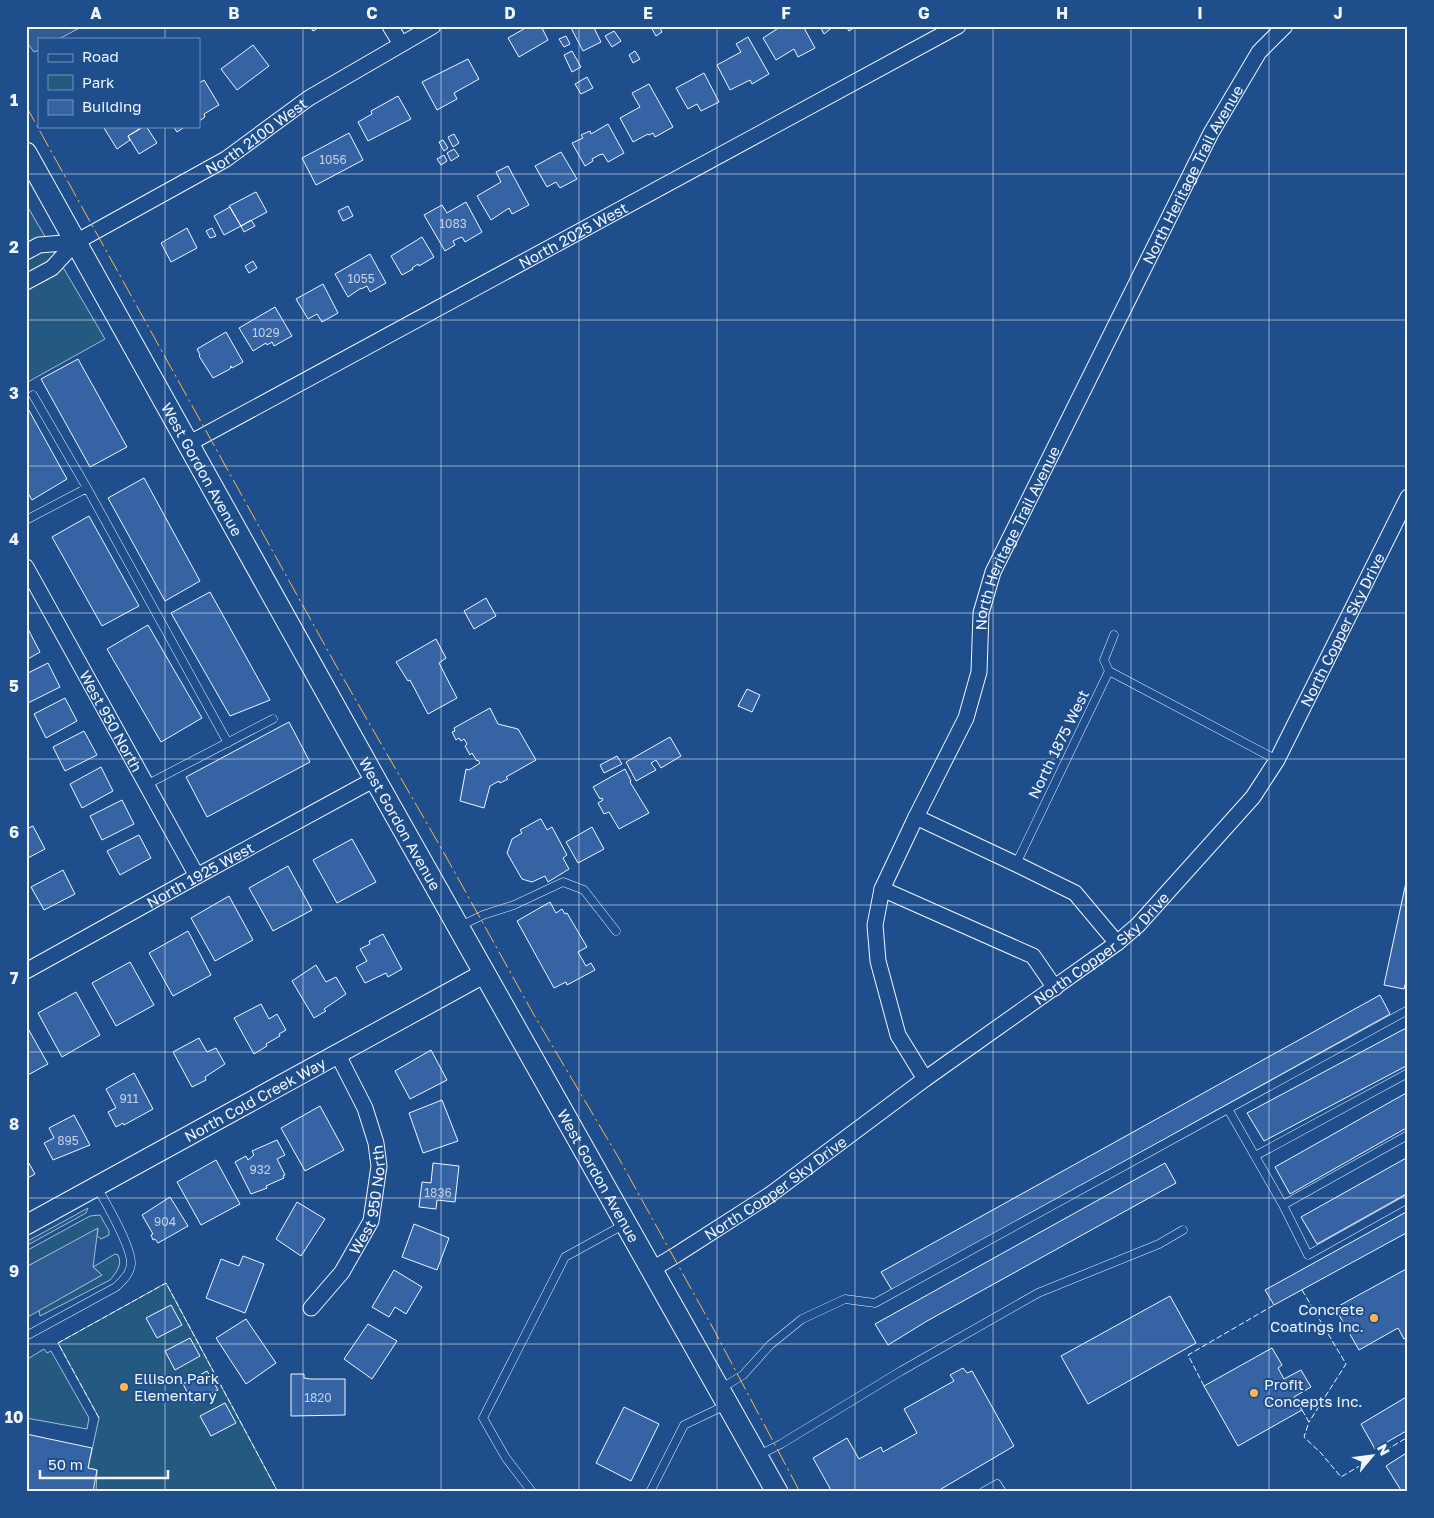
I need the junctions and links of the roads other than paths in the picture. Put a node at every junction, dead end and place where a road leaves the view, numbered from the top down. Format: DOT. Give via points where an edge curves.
graph roads {
  1 [pos="390,26"];
  2 [pos="433,26"];
  3 [pos="958,26"];
  4 [pos="1284,26"];
  5 [pos="401,44"];
  6 [pos="26,153"];
  7 [pos="76,242"];
  8 [pos="26,252"];
  9 [pos="26,282"];
  10 [pos="33,395"];
  11 [pos="188,444"];
  12 [pos="87,488"];
  13 [pos="1408,497"];
  14 [pos="26,520"];
  15 [pos="26,567"];
  16 [pos="1114,636"];
  17 [pos="1109,671"];
  18 [pos="273,719"];
  19 [pos="228,743"];
  20 [pos="1277,760"];
  21 [pos="375,779"];
  22 [pos="146,785"];
  23 [pos="916,817"];
  24 [pos="1016,864"];
  25 [pos="197,876"];
  26 [pos="882,889"];
  27 [pos="458,927"];
  28 [pos="616,931"];
  29 [pos="1118,943"];
  30 [pos="26,971"];
  31 [pos="485,973"];
  32 [pos="1055,988"];
  33 [pos="1408,1010"];
  34 [pos="338,1055"];
  35 [pos="1408,1073"];
  36 [pos="925,1079"];
  37 [pos="1228,1109"];
  38 [pos="1408,1135"];
  39 [pos="1255,1156"];
  40 [pos="96,1186"];
  41 [pos="1408,1199"];
  42 [pos="1284,1205"];
  43 [pos="625,1224"];
  44 [pos="26,1225"];
  45 [pos="1183,1230"];
  46 [pos="651,1270"];
  47 [pos="311,1308"];
  48 [pos="26,1336"];
  49 [pos="724,1397"];
  50 [pos="757,1456"];
  51 [pos="532,1492"];
  52 [pos="650,1492"];
  53 [pos="777,1492"];
  54 [pos="983,1492"];
  55 [pos="1002,1492"];
  1 -- 5 [label="street"];
  2 -- 5 [label="street, North 2100 West"];
  3 -- 11 [label="street, North 2025 West"];
  4 -- 23 [label="street, North Heritage Trail Avenue" via="1260,52 1211,133 993,572 981,614 979,672 966,718"];
  5 -- 7 [label="street, North 2100 West" via="310,98 226,159"];
  6 -- 7 [label="main road, West Gordon Avenue"];
  7 -- 8 [label="street" via="39,245"];
  7 -- 9 [label="street" via="52,268"];
  7 -- 11 [label="main road, West Gordon Avenue"];
  10 -- 12 [label="lane"];
  11 -- 21 [label="main road, West Gordon Avenue"];
  12 -- 14 [label="lane"];
  12 -- 19 [label="lane"];
  13 -- 20 [label="street, North Copper Sky Drive"];
  15 -- 22 [label="street, West 950 North"];
  16 -- 17 [label="lane, North 1875 West" via="1104,660"];
  17 -- 20 [label="lane"];
  17 -- 24 [label="lane, North 1875 West"];
  18 -- 19 [label="lane"];
  19 -- 22 [label="lane"];
  20 -- 29 [label="street, North Copper Sky Drive" via="1253,798"];
  21 -- 25 [label="street, North 1925 West"];
  21 -- 27 [label="main road, West Gordon Avenue"];
  22 -- 25 [label="street, West 950 North"];
  23 -- 24 [label="street"];
  23 -- 26 [label="street, North Heritage Trail Avenue"];
  24 -- 29 [label="street" via="1075,894"];
  25 -- 30 [label="street, North 1925 West"];
  26 -- 32 [label="street" via="1033,956"];
  26 -- 36 [label="street, North Heritage Trail Avenue" via="875,925 878,961 898,1035"];
  27 -- 28 [label="lane" via="514,906 563,882 584,890"];
  27 -- 31 [label="main road, West Gordon Avenue"];
  29 -- 32 [label="street, North Copper Sky Drive"];
  31 -- 34 [label="street, North Cold Creek Way"];
  31 -- 43 [label="main road, West Gordon Avenue"];
  32 -- 36 [label="street, North Copper Sky Drive"];
  33 -- 37 [label="lane"];
  34 -- 40 [label="street, North Cold Creek Way"];
  34 -- 47 [label="street, West 950 North" via="365,1108 380,1166 371,1221 342,1272"];
  35 -- 39 [label="lane"];
  36 -- 46 [label="street, North Copper Sky Drive" via="771,1194"];
  37 -- 39 [label="lane"];
  37 -- 49 [label="lane" via="875,1303 845,1299 802,1319 770,1345"];
  38 -- 42 [label="lane"];
  39 -- 42 [label="lane"];
  40 -- 44 [label="street, North Cold Creek Way"];
  40 -- 48 [label="lane" via="130,1253 131,1266 126,1277 116,1287"];
  41 -- 42 [label="lane" via="1308,1255"];
  43 -- 46 [label="main road, West Gordon Avenue"];
  43 -- 51 [label="lane" via="565,1257 483,1418 506,1458"];
  45 -- 50 [label="lane" via="1159,1244 1038,1293"];
  46 -- 49 [label="main road, West Gordon Avenue"];
  49 -- 50 [label="main road, West Gordon Avenue"];
  49 -- 52 [label="lane" via="684,1425"];
  50 -- 53 [label="main road, West Gordon Avenue"];
  54 -- 55 [label="lane" via="997,1484"];
}
